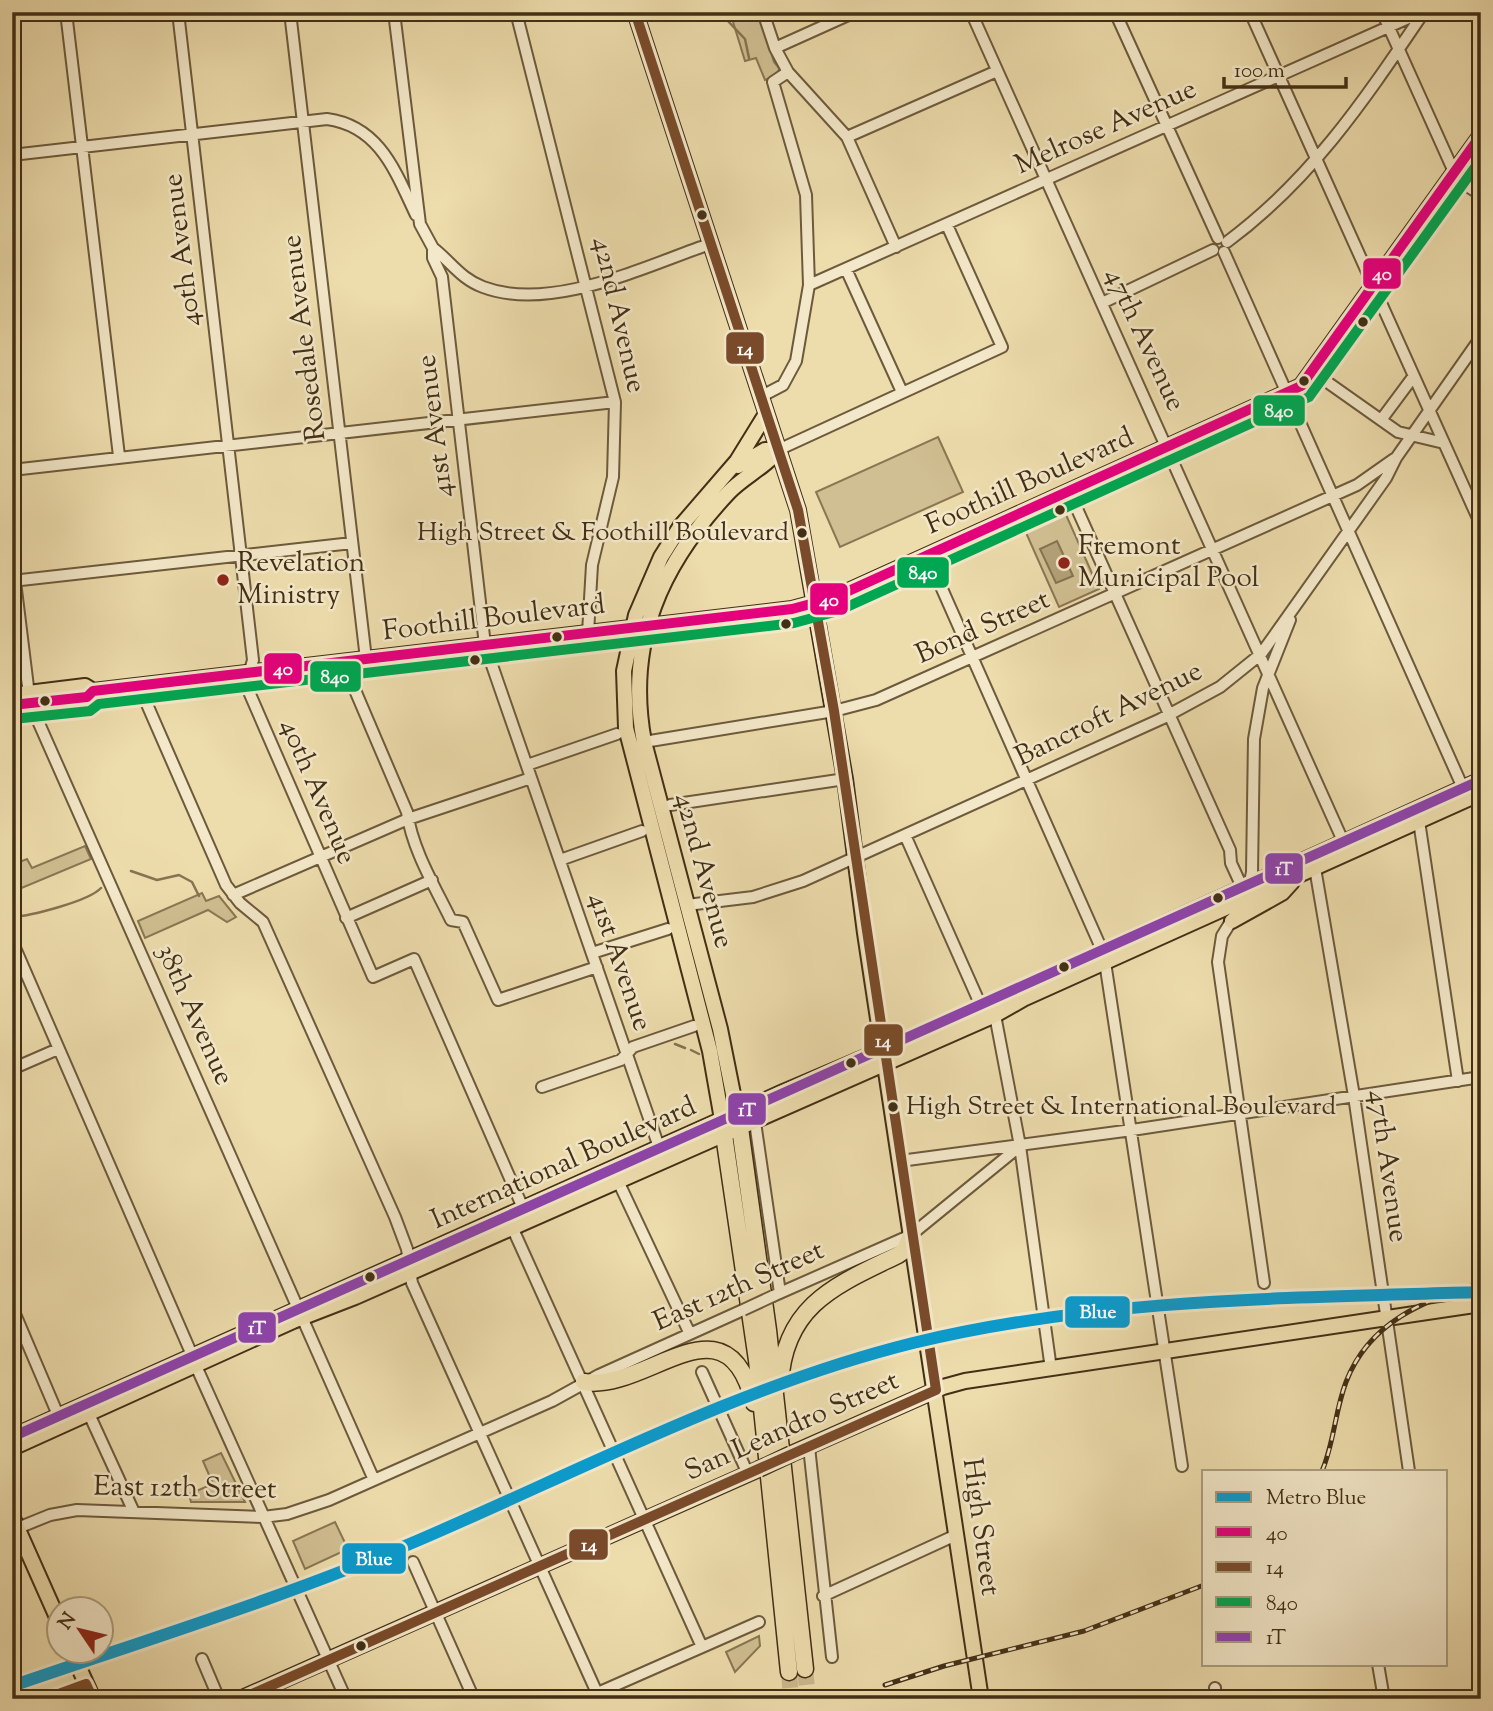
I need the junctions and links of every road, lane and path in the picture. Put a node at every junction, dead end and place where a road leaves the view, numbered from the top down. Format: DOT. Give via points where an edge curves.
graph roads {
  1 [pos="66,12"];
  2 [pos="178,12"];
  3 [pos="290,12"];
  4 [pos="394,12"];
  5 [pos="516,12"];
  6 [pos="635,12"];
  7 [pos="763,12"];
  8 [pos="855,12"];
  9 [pos="971,12"];
  10 [pos="1115,12"];
  11 [pos="1250,12"];
  12 [pos="1382,12"];
  13 [pos="1423,12"];
  14 [pos="1388,25"];
  15 [pos="775,48"];
  16 [pos="1399,49"];
  17 [pos="998,71"];
  18 [pos="788,72"];
  19 [pos="1279,76"];
  20 [pos="303,122"];
  21 [pos="1166,125"];
  22 [pos="191,134"];
  23 [pos="1481,135"];
  24 [pos="847,137"];
  25 [pos="82,147"];
  26 [pos="12,155"];
  27 [pos="1317,161"];
  28 [pos="413,169"];
  29 [pos="395,171"];
  30 [pos="1454,172"];
  31 [pos="1046,180"];
  32 [pos="1481,195"];
  33 [pos="421,224"];
  34 [pos="947,225"];
  35 [pos="710,244"];
  36 [pos="1220,246"];
  37 [pos="896,247"];
  38 [pos="433,248"];
  39 [pos="846,269"];
  40 [pos="455,272"];
  41 [pos="442,277"];
  42 [pos="587,285"];
  43 [pos="809,285"];
  44 [pos="1372,288"];
  45 [pos="1102,303"];
  46 [pos="1481,337"];
  47 [pos="1312,372"];
  48 [pos="1413,377"];
  49 [pos="902,392"];
  50 [pos="1287,394"];
  51 [pos="760,397"];
  52 [pos="615,402"];
  53 [pos="1429,411"];
  54 [pos="766,414"];
  55 [pos="458,420"];
  56 [pos="1381,420"];
  57 [pos="340,433"];
  58 [pos="1412,435"];
  59 [pos="1444,443"];
  60 [pos="229,446"];
  61 [pos="1168,447"];
  62 [pos="778,450"];
  63 [pos="119,456"];
  64 [pos="1396,458"];
  65 [pos="12,470"];
  66 [pos="720,483"];
  67 [pos="1069,491"];
  68 [pos="1332,496"];
  69 [pos="1481,525"];
  70 [pos="1348,531"];
  71 [pos="352,543"];
  72 [pos="1214,551"];
  73 [pos="927,555"];
  74 [pos="241,556"];
  75 [pos="12,557"];
  76 [pos="14,581"];
  77 [pos="1114,593"];
  78 [pos="1296,603"];
  79 [pos="814,604"];
  80 [pos="649,625"];
  81 [pos="632,627"];
  82 [pos="588,633"];
  83 [pos="485,645"];
  84 [pos="1261,654"];
  85 [pos="366,659"];
  86 [pos="972,659"];
  87 [pos="342,662"];
  88 [pos="249,672"];
  89 [pos="1269,673"];
  90 [pos="139,686"];
  91 [pos="12,695"];
  92 [pos="29,698"];
  93 [pos="12,705"];
  94 [pos="834,711"];
  95 [pos="1170,715"];
  96 [pos="617,734"];
  97 [pos="644,742"];
  98 [pos="527,765"];
  99 [pos="635,768"];
  100 [pos="531,778"];
  101 [pos="845,779"];
  102 [pos="1481,780"];
  103 [pos="1027,781"];
  104 [pos="1463,788"];
  105 [pos="1481,793"];
  106 [pos="670,806"];
  107 [pos="408,819"];
  108 [pos="1419,821"];
  109 [pos="642,831"];
  110 [pos="905,835"];
  111 [pos="1343,841"];
  112 [pos="1230,850"];
  113 [pos="659,857"];
  114 [pos="320,858"];
  115 [pos="855,858"];
  116 [pos="560,860"];
  117 [pos="1315,868"];
  118 [pos="1296,877"];
  119 [pos="432,880"];
  120 [pos="1247,885"];
  121 [pos="233,895"];
  122 [pos="687,905"];
  123 [pos="346,918"];
  124 [pos="1233,920"];
  125 [pos="668,929"];
  126 [pos="12,941"];
  127 [pos="592,953"];
  128 [pos="1104,956"];
  129 [pos="597,967"];
  130 [pos="981,1006"];
  131 [pos="995,1015"];
  132 [pos="694,1026"];
  133 [pos="58,1049"];
  134 [pos="627,1054"];
  135 [pos="884,1056"];
  136 [pos="12,1069"];
  137 [pos="1481,1077"];
  138 [pos="1458,1081"];
  139 [pos="542,1087"];
  140 [pos="1354,1096"];
  141 [pos="1242,1112"];
  142 [pos="755,1122"];
  143 [pos="731,1124"];
  144 [pos="1132,1130"];
  145 [pos="1020,1146"];
  146 [pos="659,1147"];
  147 [pos="975,1152"];
  148 [pos="900,1161"];
  149 [pos="980,1179"];
  150 [pos="618,1181"];
  151 [pos="523,1209"];
  152 [pos="512,1227"];
  153 [pos="911,1235"];
  154 [pos="410,1266"];
  155 [pos="1264,1283"];
  156 [pos="776,1295"];
  157 [pos="1481,1304"];
  158 [pos="12,1307"];
  159 [pos="299,1313"];
  160 [pos="1385,1319"];
  161 [pos="690,1334"];
  162 [pos="1164,1352"];
  163 [pos="194,1361"];
  164 [pos="1051,1369"];
  165 [pos="702,1371"];
  166 [pos="584,1382"];
  167 [pos="936,1390"];
  168 [pos="89,1414"];
  169 [pos="58,1415"];
  170 [pos="481,1433"];
  171 [pos="12,1437"];
  172 [pos="809,1447"];
  173 [pos="12,1448"];
  174 [pos="1182,1466"];
  175 [pos="1409,1470"];
  176 [pos="753,1471"];
  177 [pos="374,1480"];
  178 [pos="778,1491"];
  179 [pos="133,1510"];
  180 [pos="263,1517"];
  181 [pos="645,1519"];
  182 [pos="14,1525"];
  183 [pos="956,1535"];
  184 [pos="413,1562"];
  185 [pos="540,1566"];
  186 [pos="47,1596"];
  187 [pos="823,1596"];
  188 [pos="435,1612"];
  189 [pos="759,1622"];
  190 [pos="702,1647"];
  191 [pos="831,1657"];
  192 [pos="202,1659"];
  193 [pos="329,1659"];
  194 [pos="79,1666"];
  195 [pos="1378,1666"];
  196 [pos="797,1671"];
  197 [pos="597,1693"];
  198 [pos="93,1699"];
  199 [pos="219,1699"];
  200 [pos="240,1699"];
  201 [pos="346,1699"];
  202 [pos="474,1699"];
  203 [pos="584,1699"];
  204 [pos="981,1699"];
  205 [pos="1384,1699"];
  1 -- 25 [label="street"];
  2 -- 22 [label="street, 40th Avenue"];
  3 -- 20 [label="street, Rosedale Avenue"];
  4 -- 28 [label="street, 41st Avenue"];
  5 -- 42 [label="street, 42nd Avenue"];
  6 -- 35 [label="main road, High Street"];
  7 -- 15 [label="street"];
  8 -- 15 [label="street"];
  9 -- 17 [label="street, 47th Avenue"];
  10 -- 21 [label="street"];
  11 -- 19 [label="street"];
  12 -- 14 [label="street"];
  13 -- 14 [label="street, Melrose Avenue"];
  13 -- 16 [label="street"];
  14 -- 16 [label="street"];
  14 -- 19 [label="street, Melrose Avenue"];
  15 -- 18 [label="street"];
  16 -- 27 [label="street"];
  16 -- 30 [label="street"];
  17 -- 24 [label="street"];
  17 -- 31 [label="street, 47th Avenue"];
  18 -- 24 [label="street"];
  18 -- 43 [label="street" via="773,82 806,195"];
  19 -- 21 [label="street, Melrose Avenue"];
  19 -- 27 [label="street"];
  20 -- 22 [label="street"];
  20 -- 29 [label="street" via="339,121 359,130 376,142"];
  20 -- 57 [label="street, Rosedale Avenue"];
  21 -- 31 [label="street, Melrose Avenue"];
  21 -- 36 [label="street"];
  22 -- 25 [label="street"];
  22 -- 60 [label="street, 40th Avenue"];
  23 -- 30 [label="main road, Foothill Boulevard"];
  24 -- 37 [label="street"];
  25 -- 26 [label="street"];
  25 -- 63 [label="street"];
  27 -- 36 [label="street" via="1268,211"];
  27 -- 44 [label="street"];
  28 -- 29 [label="street"];
  28 -- 33 [label="street, 41st Avenue"];
  29 -- 33 [label="street"];
  30 -- 32 [label="street"];
  30 -- 44 [label="main road, Foothill Boulevard"];
  31 -- 34 [label="street, Melrose Avenue"];
  31 -- 45 [label="street, 47th Avenue"];
  33 -- 38 [label="street, 41st Avenue"];
  34 -- 37 [label="street, Melrose Avenue"];
  34 -- 49 [label="street" via="1002,347"];
  35 -- 42 [label="street"];
  35 -- 51 [label="main road, High Street"];
  36 -- 45 [label="street"];
  36 -- 50 [label="street"];
  37 -- 39 [label="street, Melrose Avenue"];
  38 -- 40 [label="street"];
  38 -- 41 [label="street, 41st Avenue"];
  39 -- 43 [label="street, Melrose Avenue"];
  39 -- 49 [label="street"];
  40 -- 41 [label="street"];
  40 -- 42 [label="street" via="484,288 512,294 539,296"];
  41 -- 55 [label="street, 41st Avenue"];
  42 -- 52 [label="street, 42nd Avenue"];
  43 -- 51 [label="street" via="796,361 783,385"];
  44 -- 47 [label="main road, Foothill Boulevard"];
  44 -- 48 [label="street"];
  45 -- 61 [label="street, 47th Avenue"];
  46 -- 53 [label="street, Bancroft Avenue"];
  47 -- 50 [label="main road, Foothill Boulevard"];
  47 -- 56 [label="street"];
  48 -- 53 [label="street"];
  48 -- 56 [label="street"];
  49 -- 62 [label="street"];
  50 -- 61 [label="main road, Foothill Boulevard"];
  50 -- 68 [label="street"];
  51 -- 54 [label="main road, High Street"];
  52 -- 55 [label="street"];
  52 -- 82 [label="street, 42nd Avenue" via="613,477 592,565"];
  53 -- 58 [label="street, Bancroft Avenue"];
  53 -- 59 [label="street"];
  54 -- 62 [label="main road, High Street"];
  54 -- 66 [label="main road"];
  55 -- 57 [label="street"];
  55 -- 83 [label="street, 41st Avenue"];
  56 -- 58 [label="street"];
  57 -- 60 [label="street"];
  57 -- 71 [label="street, Rosedale Avenue"];
  58 -- 59 [label="street"];
  58 -- 64 [label="street, Bancroft Avenue"];
  59 -- 69 [label="street"];
  60 -- 63 [label="street"];
  60 -- 74 [label="street, 40th Avenue"];
  61 -- 67 [label="main road, Foothill Boulevard"];
  61 -- 72 [label="street, 47th Avenue"];
  62 -- 66 [label="main road" via="754,456"];
  62 -- 79 [label="main road, High Street" via="798,510"];
  62 -- 80 [label="main road, 42nd Avenue" via="739,481 691,535 665,577"];
  63 -- 65 [label="street"];
  64 -- 68 [label="street, Bond Street"];
  64 -- 70 [label="street, Bancroft Avenue"];
  66 -- 81 [label="main road, 42nd Avenue" via="680,527 661,557"];
  67 -- 73 [label="main road, Foothill Boulevard"];
  67 -- 77 [label="street"];
  68 -- 70 [label="street"];
  68 -- 72 [label="street, Bond Street"];
  70 -- 78 [label="street, Bancroft Avenue"];
  70 -- 104 [label="street"];
  71 -- 74 [label="street"];
  71 -- 85 [label="street, Rosedale Avenue"];
  72 -- 77 [label="street, Bond Street"];
  72 -- 84 [label="street, 47th Avenue"];
  73 -- 79 [label="main road, Foothill Boulevard"];
  73 -- 86 [label="street"];
  74 -- 76 [label="street"];
  74 -- 88 [label="street, 40th Avenue" via="253,660"];
  75 -- 76 [label="street, 38th Avenue"];
  76 -- 92 [label="street, 38th Avenue"];
  77 -- 86 [label="street, Bond Street"];
  77 -- 95 [label="street"];
  78 -- 84 [label="street, Bancroft Avenue"];
  78 -- 89 [label="street"];
  79 -- 80 [label="main road, Foothill Boulevard"];
  79 -- 94 [label="main road, High Street"];
  80 -- 81 [label="main road, Foothill Boulevard"];
  80 -- 97 [label="main road, 42nd Avenue" via="638,694"];
  81 -- 82 [label="main road, Foothill Boulevard"];
  81 -- 99 [label="main road, 42nd Avenue" via="624,671 624,707"];
  82 -- 83 [label="main road, Foothill Boulevard"];
  83 -- 85 [label="main road, Foothill Boulevard"];
  83 -- 98 [label="street, 41st Avenue"];
  84 -- 89 [label="street, 47th Avenue"];
  84 -- 95 [label="street, Bancroft Avenue" via="1220,687"];
  85 -- 87 [label="main road, Foothill Boulevard"];
  86 -- 94 [label="street, Bond Street" via="876,700"];
  86 -- 103 [label="street"];
  87 -- 88 [label="main road, Foothill Boulevard"];
  87 -- 107 [label="street"];
  88 -- 90 [label="main road, Foothill Boulevard"];
  88 -- 114 [label="street, 40th Avenue" via="246,685"];
  89 -- 111 [label="street, 47th Avenue"];
  89 -- 120 [label="street" via="1252,760"];
  90 -- 92 [label="main road, Foothill Boulevard" via="93,691 87,696"];
  90 -- 121 [label="street"];
  91 -- 92 [label="main road, Foothill Boulevard"];
  92 -- 93 [label="main road, Foothill Boulevard"];
  92 -- 159 [label="street, 38th Avenue"];
  94 -- 97 [label="street, Bond Street"];
  94 -- 101 [label="main road, High Street"];
  95 -- 103 [label="street, Bancroft Avenue"];
  95 -- 112 [label="street"];
  96 -- 98 [label="street"];
  97 -- 99 [label="main road" via="636,749"];
  97 -- 122 [label="main road, 42nd Avenue"];
  98 -- 100 [label="street, 41st Avenue"];
  99 -- 113 [label="main road, 42nd Avenue"];
  100 -- 107 [label="street"];
  100 -- 116 [label="street, 41st Avenue"];
  101 -- 106 [label="street"];
  101 -- 115 [label="main road, High Street"];
  102 -- 104 [label="main road, International Boulevard"];
  103 -- 110 [label="street, Bancroft Avenue"];
  103 -- 128 [label="street"];
  104 -- 111 [label="main road, International Boulevard"];
  105 -- 108 [label="main road, International Boulevard"];
  107 -- 114 [label="street"];
  107 -- 119 [label="street"];
  108 -- 117 [label="main road, International Boulevard"];
  108 -- 138 [label="street"];
  109 -- 116 [label="street"];
  110 -- 115 [label="street, Bancroft Avenue"];
  110 -- 130 [label="street"];
  111 -- 120 [label="main road, International Boulevard"];
  112 -- 120 [label="street"];
  112 -- 120 [label="street" via="1231,863"];
  113 -- 122 [label="main road" via="670,871 679,900"];
  113 -- 143 [label="main road, 42nd Avenue"];
  114 -- 121 [label="street"];
  114 -- 123 [label="street, 40th Avenue"];
  115 -- 122 [label="street, Bancroft Avenue" via="777,891"];
  115 -- 135 [label="main road, High Street"];
  116 -- 127 [label="street, 41st Avenue"];
  117 -- 118 [label="main road, International Boulevard"];
  117 -- 140 [label="street, 47th Avenue"];
  118 -- 120 [label="main road, International Boulevard"];
  118 -- 124 [label="main road" via="1282,893"];
  119 -- 123 [label="street"];
  119 -- 129 [label="street" via="451,920 463,922 498,1000"];
  120 -- 124 [label="street"];
  120 -- 128 [label="main road, International Boulevard"];
  121 -- 154 [label="street" via="263,922 395,1217"];
  122 -- 143 [label="main road, 42nd Avenue" via="723,1038"];
  123 -- 151 [label="street, 40th Avenue" via="373,977 414,959"];
  124 -- 141 [label="street" via="1222,936 1217,962"];
  125 -- 127 [label="street"];
  126 -- 133 [label="street"];
  127 -- 129 [label="street, 41st Avenue"];
  128 -- 130 [label="main road, International Boulevard"];
  128 -- 131 [label="main road, International Boulevard"];
  128 -- 144 [label="street"];
  129 -- 134 [label="street, 41st Avenue"];
  130 -- 135 [label="main road, International Boulevard"];
  131 -- 135 [label="main road, International Boulevard"];
  131 -- 145 [label="street"];
  132 -- 134 [label="street" via="633,1046"];
  133 -- 136 [label="street"];
  133 -- 163 [label="street"];
  134 -- 139 [label="street"];
  134 -- 146 [label="street, 41st Avenue"];
  135 -- 142 [label="main road, International Boulevard"];
  135 -- 143 [label="main road, International Boulevard"];
  135 -- 148 [label="main road, High Street"];
  137 -- 138 [label="street"];
  138 -- 140 [label="street"];
  140 -- 141 [label="street"];
  140 -- 160 [label="street, 47th Avenue"];
  141 -- 144 [label="street"];
  141 -- 155 [label="street"];
  142 -- 143 [label="main road, International Boulevard"];
  142 -- 156 [label="street"];
  143 -- 146 [label="main road, International Boulevard"];
  143 -- 150 [label="main road, International Boulevard"];
  143 -- 178 [label="highway" via="763,1289"];
  144 -- 145 [label="street"];
  144 -- 162 [label="street"];
  145 -- 147 [label="street"];
  145 -- 149 [label="street, East 12th Street"];
  145 -- 164 [label="street"];
  146 -- 151 [label="main road, International Boulevard"];
  147 -- 148 [label="street"];
  147 -- 149 [label="street" via="985,1166"];
  148 -- 153 [label="main road, High Street"];
  149 -- 153 [label="street, East 12th Street"];
  150 -- 152 [label="main road, International Boulevard"];
  150 -- 161 [label="street"];
  151 -- 154 [label="main road, International Boulevard"];
  152 -- 154 [label="main road, International Boulevard"];
  152 -- 166 [label="street"];
  153 -- 156 [label="street, East 12th Street"];
  153 -- 167 [label="main road, High Street"];
  153 -- 178 [label="highway" via="898,1255 826,1292 796,1328 780,1381"];
  154 -- 159 [label="main road, International Boulevard"];
  154 -- 170 [label="street" via="412,1283"];
  156 -- 161 [label="street, East 12th Street, bridge"];
  157 -- 160 [label="main road, San Leandro Street"];
  158 -- 169 [label="street"];
  159 -- 163 [label="main road, International Boulevard"];
  159 -- 177 [label="street, 38th Avenue"];
  160 -- 162 [label="main road, San Leandro Street"];
  160 -- 175 [label="street, 47th Avenue"];
  161 -- 166 [label="street, East 12th Street"];
  162 -- 164 [label="main road, San Leandro Street"];
  162 -- 174 [label="street"];
  163 -- 168 [label="main road, International Boulevard"];
  163 -- 169 [label="main road, International Boulevard"];
  163 -- 180 [label="street"];
  164 -- 167 [label="main road, San Leandro Street" via="965,1381"];
  165 -- 176 [label="street"];
  166 -- 170 [label="street, East 12th Street"];
  166 -- 178 [label="highway" via="614,1382 695,1349 730,1357 750,1386"];
  166 -- 181 [label="street"];
  167 -- 172 [label="main road, San Leandro Street"];
  167 -- 183 [label="main road, High Street"];
  168 -- 173 [label="main road, International Boulevard"];
  168 -- 179 [label="street"];
  169 -- 171 [label="main road, International Boulevard"];
  170 -- 177 [label="street, East 12th Street"];
  170 -- 185 [label="street"];
  172 -- 176 [label="main road, San Leandro Street, bridge"];
  172 -- 187 [label="street"];
  176 -- 181 [label="main road, San Leandro Street"];
  177 -- 180 [label="street, East 12th Street" via="308,1508"];
  178 -- 196 [label="highway"];
  179 -- 180 [label="street, East 12th Street"];
  179 -- 182 [label="street, East 12th Street" via="77,1510"];
  180 -- 193 [label="street"];
  181 -- 185 [label="main road, San Leandro Street"];
  181 -- 190 [label="street"];
  182 -- 186 [label="main road"];
  183 -- 187 [label="street"];
  183 -- 204 [label="main road, High Street"];
  184 -- 188 [label="street"];
  185 -- 188 [label="main road, San Leandro Street"];
  185 -- 197 [label="street"];
  187 -- 191 [label="street"];
  188 -- 193 [label="main road, San Leandro Street"];
  188 -- 202 [label="street"];
  189 -- 190 [label="street"];
  190 -- 197 [label="street"];
  192 -- 199 [label="street"];
  193 -- 200 [label="main road, San Leandro Street"];
  193 -- 201 [label="street"];
  194 -- 198 [label="main road"];
  195 -- 205 [label="street"];
  197 -- 203 [label="street"];
}
